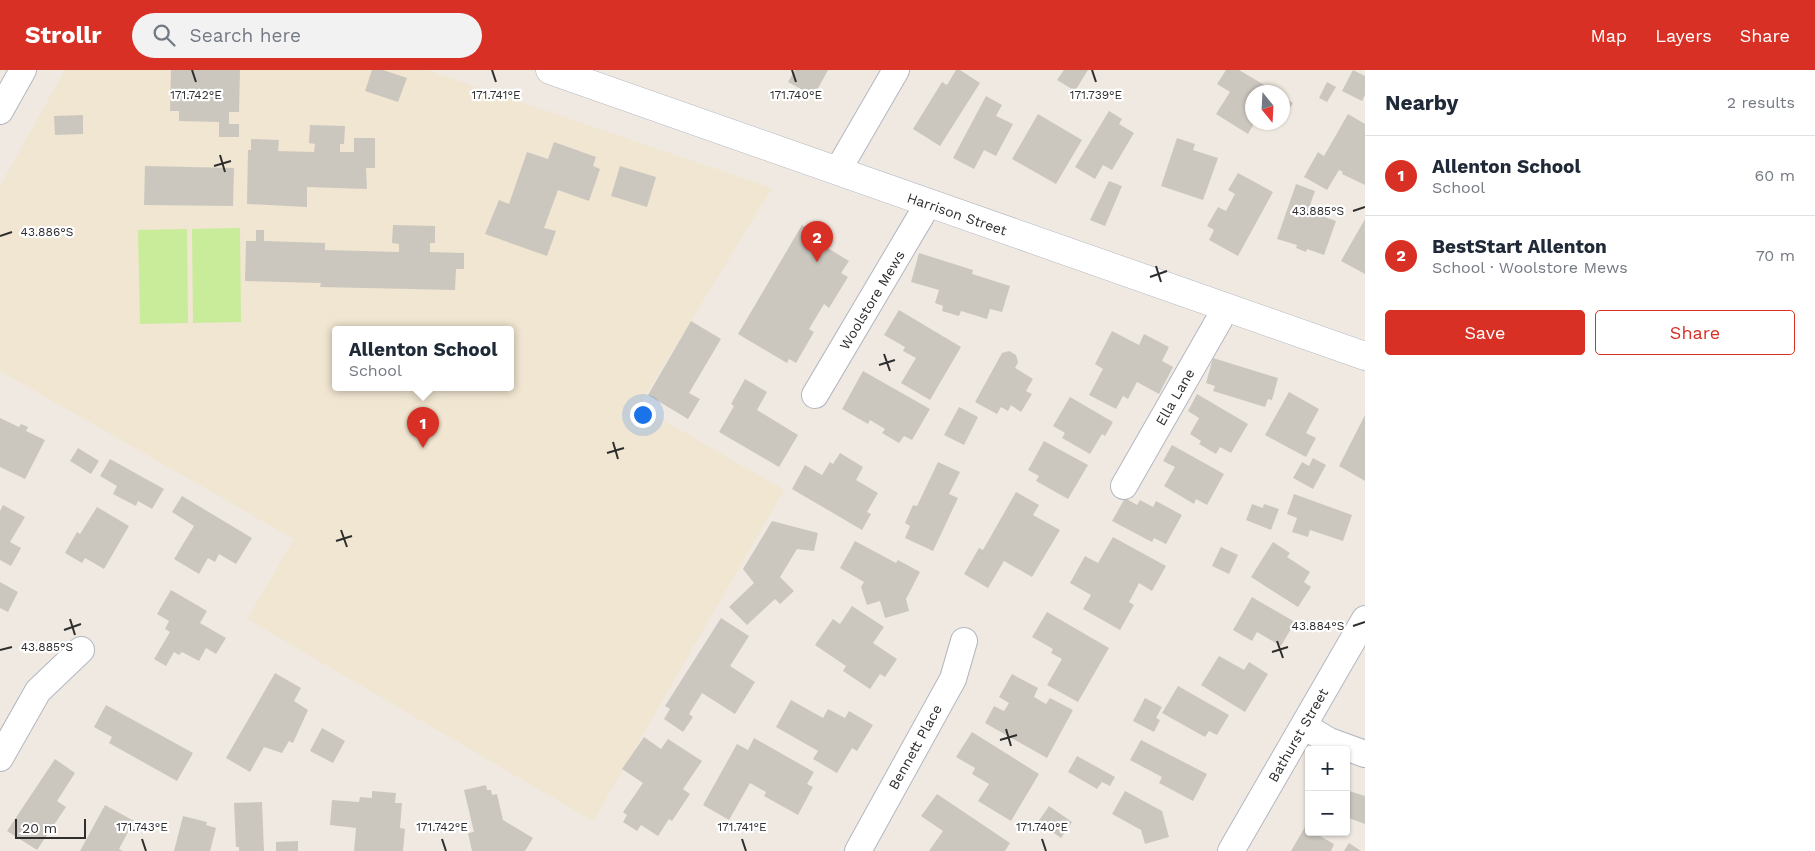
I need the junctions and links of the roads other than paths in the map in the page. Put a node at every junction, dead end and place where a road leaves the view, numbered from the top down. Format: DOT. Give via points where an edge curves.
graph roads {
  1 [pos="23,70"];
  2 [pos="550,70"];
  3 [pos="896,70"];
  4 [pos="0,111"];
  5 [pos="838,170"];
  6 [pos="928,204"];
  7 [pos="1226,308"];
  8 [pos="1365,356"];
  9 [pos="815,395"];
  10 [pos="1124,486"];
  11 [pos="1365,619"];
  12 [pos="964,641"];
  13 [pos="81,650"];
  14 [pos="1304,726"];
  15 [pos="1365,754"];
  16 [pos="0,758"];
  17 [pos="858,851"];
  18 [pos="1231,851"];
  1 -- 4 [label="street"];
  2 -- 5 [label="street, Harrison Street"];
  3 -- 5 [label="street"];
  5 -- 6 [label="street, Harrison Street"];
  6 -- 7 [label="street, Harrison Street"];
  6 -- 9 [label="street, Woolstore Mews"];
  7 -- 8 [label="street, Harrison Street"];
  7 -- 10 [label="street, Ella Lane"];
  11 -- 14 [label="street, Bathurst Street"];
  12 -- 17 [label="street, Bennett Place" via="953,679"];
  13 -- 16 [label="street" via="38,691"];
  14 -- 15 [label="street" via="1329,741"];
  14 -- 18 [label="street, Bathurst Street"];
}
